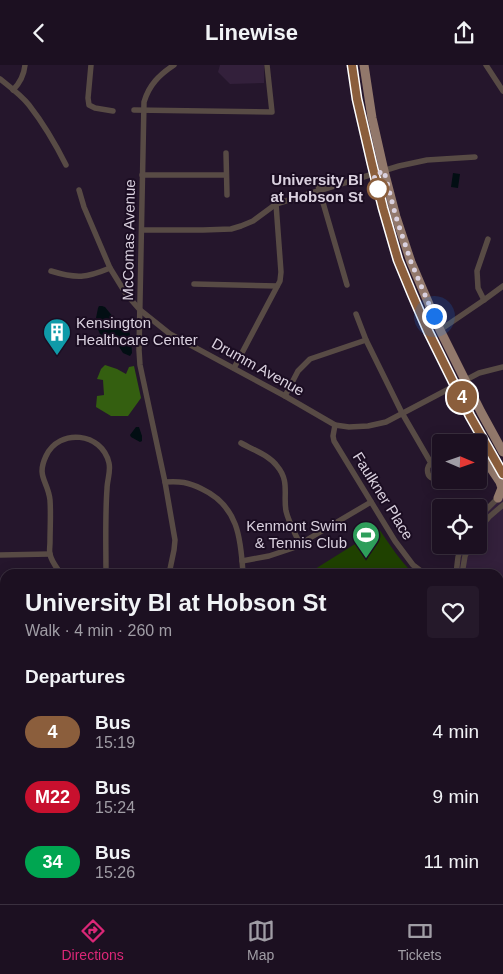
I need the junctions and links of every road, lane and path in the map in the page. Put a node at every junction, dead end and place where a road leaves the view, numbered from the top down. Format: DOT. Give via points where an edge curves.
graph roads {
  1 [pos="24,65"];
  2 [pos="91,65"];
  3 [pos="174,65"];
  4 [pos="267,65"];
  5 [pos="352,65"];
  6 [pos="364,65"];
  7 [pos="486,65"];
  8 [pos="0,79"];
  9 [pos="13,89"];
  10 [pos="503,91"];
  11 [pos="134,110"];
  12 [pos="113,111"];
  13 [pos="143,111"];
  14 [pos="226,153"];
  15 [pos="474,157"];
  16 [pos="66,165"];
  17 [pos="384,171"];
  18 [pos="142,175"];
  19 [pos="226,175"];
  20 [pos="374,175"];
  21 [pos="317,183"];
  22 [pos="79,191"];
  23 [pos="320,191"];
  24 [pos="226,195"];
  25 [pos="276,204"];
  26 [pos="142,229"];
  27 [pos="488,239"];
  28 [pos="110,268"];
  29 [pos="51,271"];
  30 [pos="194,284"];
  31 [pos="347,285"];
  32 [pos="277,286"];
  33 [pos="503,286"];
  34 [pos="484,300"];
  35 [pos="140,310"];
  36 [pos="356,315"];
  37 [pos="440,330"];
  38 [pos="366,340"];
  39 [pos="503,367"];
  40 [pos="234,368"];
  41 [pos="465,379"];
  42 [pos="456,385"];
  43 [pos="285,396"];
  44 [pos="402,413"];
  45 [pos="335,425"];
  46 [pos="479,432"];
  47 [pos="241,443"];
  48 [pos="503,452"];
  49 [pos="431,463"];
  50 [pos="503,475"];
  51 [pos="432,478"];
  52 [pos="165,483"];
  53 [pos="501,499"];
  54 [pos="371,502"];
  55 [pos="487,510"];
  56 [pos="487,519"];
  57 [pos="300,544"];
  58 [pos="50,554"];
  59 [pos="459,554"];
  60 [pos="466,554"];
  61 [pos="0,555"];
  62 [pos="242,561"];
  63 [pos="58,569"];
  64 [pos="106,569"];
  65 [pos="170,569"];
  66 [pos="243,569"];
  67 [pos="418,569"];
  68 [pos="457,569"];
  69 [pos="463,569"];
  1 -- 9 [label="street" via="22,79"];
  2 -- 12 [label="street" via="89,105"];
  3 -- 13 [label="street, McComas Avenue" via="154,81 146,95"];
  4 -- 13 [label="street" via="272,112"];
  5 -- 20 [label="main road"];
  6 -- 17 [label="main road"];
  7 -- 10 [label="street"];
  8 -- 9 [label="street"];
  9 -- 16 [label="street" via="29,106"];
  11 -- 13 [label="street"];
  13 -- 18 [label="street, McComas Avenue"];
  14 -- 19 [label="street"];
  15 -- 17 [label="street" via="427,160"];
  17 -- 20 [label="street"];
  17 -- 37 [label="main road" via="411,262"];
  18 -- 19 [label="street"];
  18 -- 26 [label="street, McComas Avenue"];
  19 -- 24 [label="street"];
  20 -- 23 [label="street"];
  20 -- 42 [label="main road" via="406,281"];
  21 -- 23 [label="street"];
  22 -- 28 [label="street, Drumm Avenue"];
  23 -- 25 [label="street"];
  23 -- 31 [label="street"];
  25 -- 26 [label="street" via="253,221 231,229"];
  25 -- 32 [label="street" via="281,272"];
  26 -- 35 [label="street, McComas Avenue"];
  27 -- 34 [label="street" via="477,271 478,288"];
  28 -- 29 [label="street" via="85,276"];
  28 -- 35 [label="street, Drumm Avenue"];
  30 -- 32 [label="street"];
  32 -- 40 [label="street"];
  33 -- 34 [label="street"];
  34 -- 37 [label="street"];
  35 -- 40 [label="street, Drumm Avenue" via="170,334"];
  35 -- 52 [label="street, McComas Avenue" via="140,365"];
  36 -- 38 [label="street"];
  37 -- 41 [label="main road"];
  38 -- 43 [label="street" via="310,359 298,371"];
  38 -- 44 [label="street"];
  39 -- 41 [label="street, Drumm Avenue"];
  40 -- 43 [label="street, Drumm Avenue"];
  41 -- 42 [label="street, Drumm Avenue"];
  41 -- 48 [label="main road"];
  42 -- 44 [label="street, Drumm Avenue"];
  42 -- 46 [label="main road"];
  43 -- 45 [label="street, Drumm Avenue"];
  44 -- 45 [label="street, Drumm Avenue" via="368,427"];
  44 -- 49 [label="street"];
  45 -- 54 [label="street, Faulkner Place" via="334,441"];
  46 -- 50 [label="main road"];
  46 -- 53 [label="main road" via="488,464 502,488"];
  47 -- 57 [label="street" via="270,459 283,474 288,517"];
  49 -- 51 [label="street" via="428,474"];
  52 -- 62 [label="street" via="192,484 224,503 237,532"];
  52 -- 65 [label="street, McComas Avenue" via="175,540"];
  53 -- 55 [label="street"];
  53 -- 56 [label="street"];
  54 -- 57 [label="street"];
  54 -- 67 [label="street, Faulkner Place" via="406,557"];
  57 -- 62 [label="street" via="269,556"];
  58 -- 61 [label="street"];
  58 -- 63 [label="street"];
  58 -- 64 [label="street" via="50,501 42,467 50,448 58,441 78,436 97,443 107,456 109,465"];
  59 -- 68 [label="street"];
  60 -- 69 [label="street"];
  62 -- 66 [label="street"];
}
